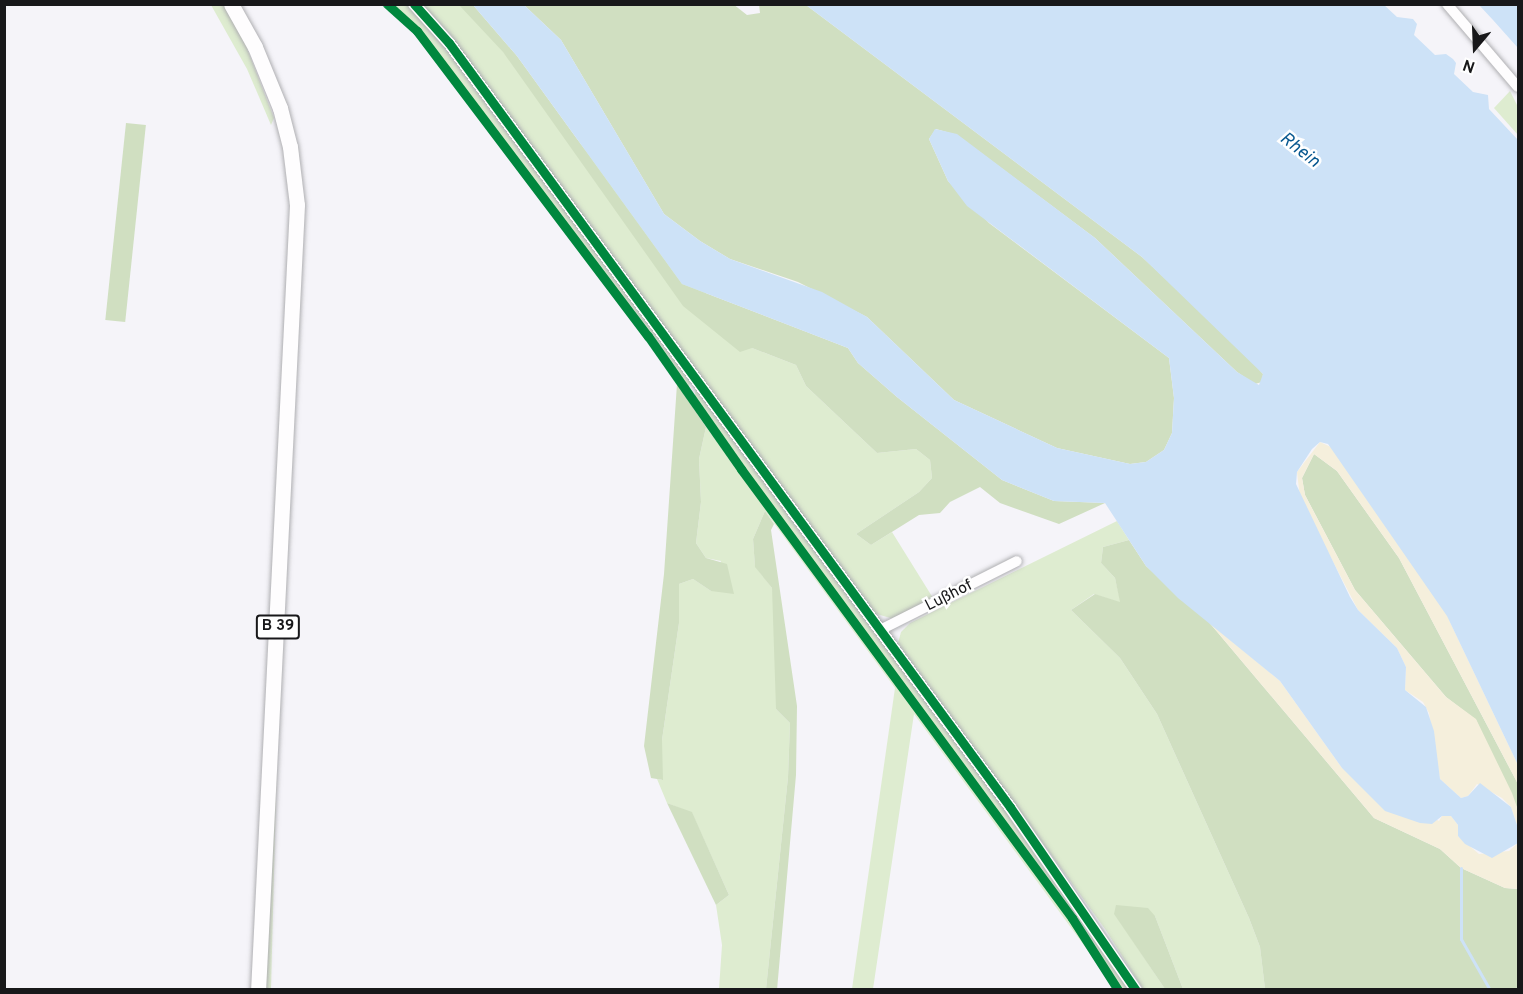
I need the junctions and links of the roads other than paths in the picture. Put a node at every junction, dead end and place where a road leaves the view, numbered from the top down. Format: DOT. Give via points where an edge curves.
graph roads {
  1 [pos="231,4"];
  2 [pos="414,4"];
  3 [pos="1447,4"];
  4 [pos="1518,87"];
  5 [pos="1017,561"];
  6 [pos="880,630"];
  7 [pos="258,990"];
  8 [pos="1136,990"];
  1 -- 7 [label="main road, B 39" via="255,47 280,108 290,147 297,216"];
  2 -- 6 [label="street" via="449,43"];
  3 -- 4 [label="street"];
  5 -- 6 [label="street, Lußhof"];
  6 -- 8 [label="street" via="1077,899"];
}
